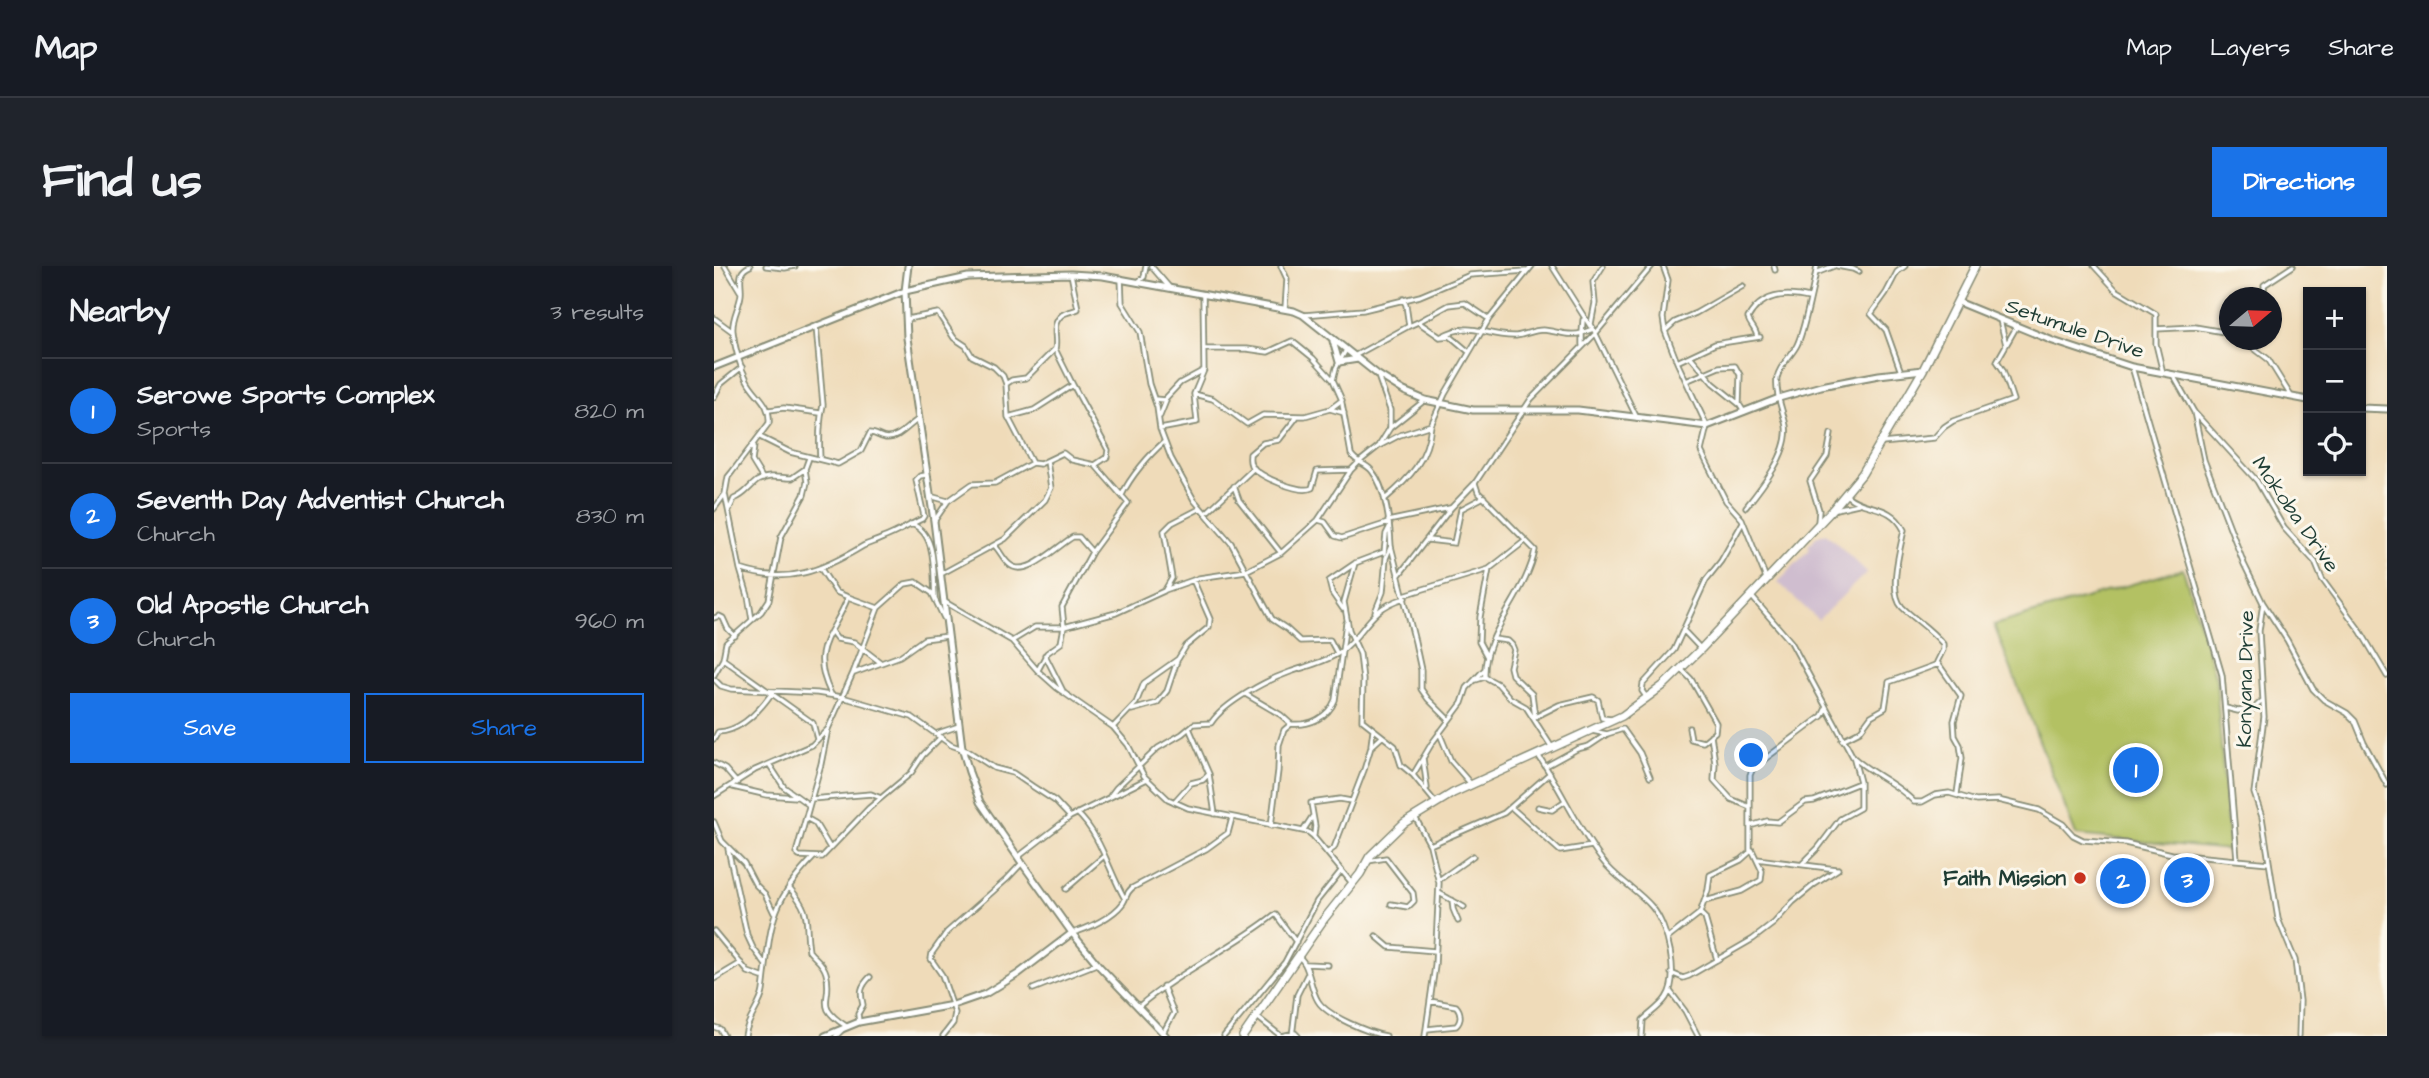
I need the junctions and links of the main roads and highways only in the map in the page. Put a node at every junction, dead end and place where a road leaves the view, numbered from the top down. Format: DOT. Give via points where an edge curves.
graph roads {
  1 [pos="1973,267"];
  2 [pos="1243,1036"];
  1 -- 2 [label="main road" via="1923,370 1846,495 1701,649 1647,699 1613,721 1414,815 1368,861"];
}
